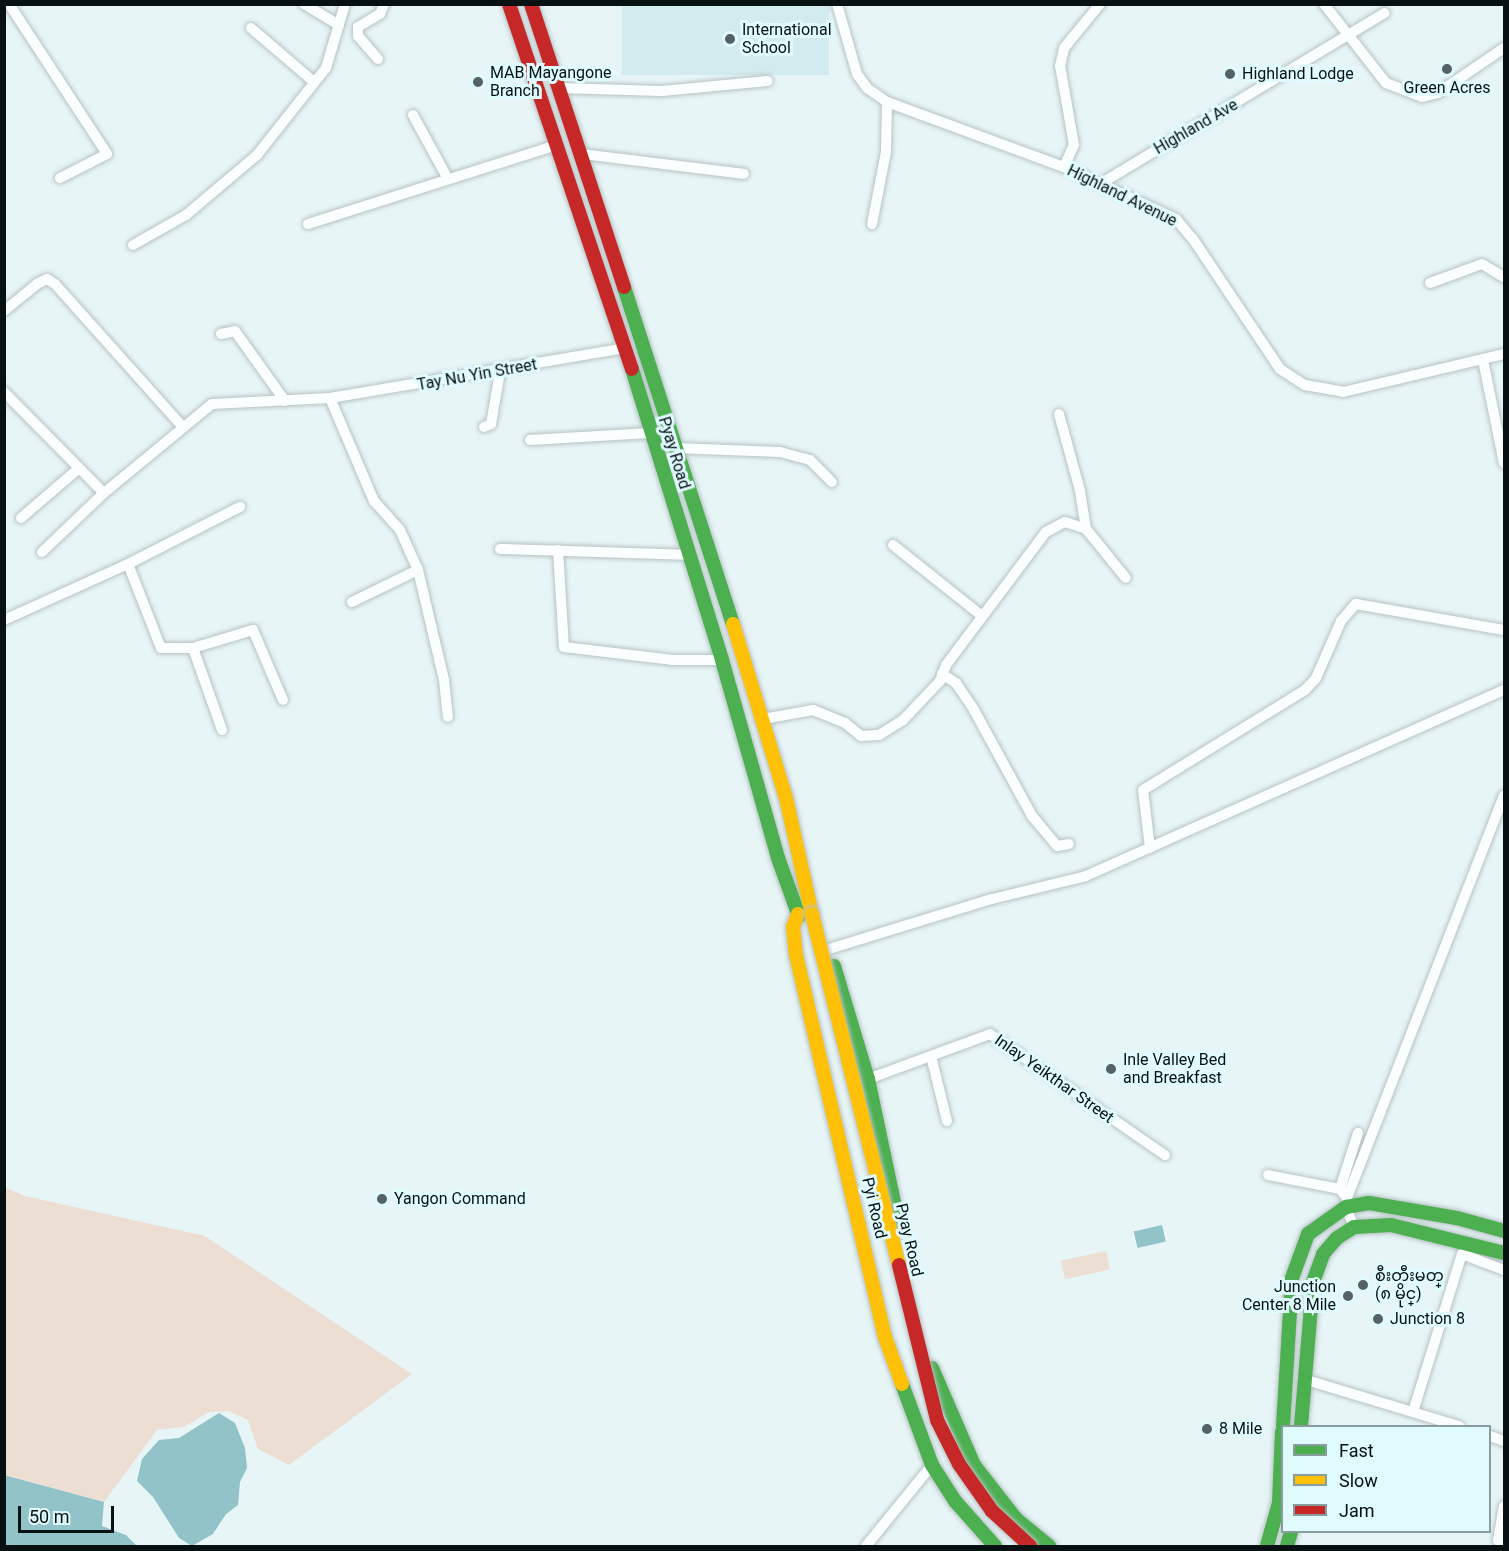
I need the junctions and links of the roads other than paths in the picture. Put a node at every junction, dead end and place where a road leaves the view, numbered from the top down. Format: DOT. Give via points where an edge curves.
graph roads {
  1 [pos="9,4"];
  2 [pos="304,4"];
  3 [pos="345,4"];
  4 [pos="384,4"];
  5 [pos="509,4"];
  6 [pos="531,4"];
  7 [pos="837,4"];
  8 [pos="1100,4"];
  9 [pos="1324,4"];
  10 [pos="1385,13"];
  11 [pos="339,25"];
  12 [pos="251,28"];
  13 [pos="1350,37"];
  14 [pos="1504,48"];
  15 [pos="378,59"];
  16 [pos="768,81"];
  17 [pos="315,82"];
  18 [pos="559,88"];
  19 [pos="887,102"];
  20 [pos="413,115"];
  21 [pos="557,145"];
  22 [pos="582,154"];
  23 [pos="1065,167"];
  24 [pos="744,174"];
  25 [pos="60,178"];
  26 [pos="448,178"];
  27 [pos="1100,184"];
  28 [pos="308,224"];
  29 [pos="872,224"];
  30 [pos="133,245"];
  31 [pos="1504,277"];
  32 [pos="1430,283"];
  33 [pos="4,311"];
  34 [pos="221,334"];
  35 [pos="625,348"];
  36 [pos="1504,354"];
  37 [pos="1483,360"];
  38 [pos="500,372"];
  39 [pos="4,392"];
  40 [pos="330,398"];
  41 [pos="285,401"];
  42 [pos="1059,414"];
  43 [pos="183,427"];
  44 [pos="484,427"];
  45 [pos="650,433"];
  46 [pos="530,440"];
  47 [pos="675,448"];
  48 [pos="1504,463"];
  49 [pos="78,469"];
  50 [pos="832,482"];
  51 [pos="104,493"];
  52 [pos="240,507"];
  53 [pos="21,518"];
  54 [pos="1086,529"];
  55 [pos="893,545"];
  56 [pos="500,549"];
  57 [pos="558,550"];
  58 [pos="42,552"];
  59 [pos="689,555"];
  60 [pos="128,564"];
  61 [pos="418,570"];
  62 [pos="1126,578"];
  63 [pos="352,602"];
  64 [pos="982,616"];
  65 [pos="4,620"];
  66 [pos="1504,630"];
  67 [pos="193,648"];
  68 [pos="722,660"];
  69 [pos="942,674"];
  70 [pos="1504,690"];
  71 [pos="283,700"];
  72 [pos="448,717"];
  73 [pos="763,718"];
  74 [pos="222,730"];
  75 [pos="1504,796"];
  76 [pos="1069,844"];
  77 [pos="1150,848"];
  78 [pos="805,912"];
  79 [pos="829,950"];
  80 [pos="931,1056"];
  81 [pos="868,1079"];
  82 [pos="947,1121"];
  83 [pos="1358,1133"];
  84 [pos="1166,1155"];
  85 [pos="1268,1175"];
  86 [pos="1344,1198"];
  87 [pos="1354,1227"];
  88 [pos="1504,1231"];
  89 [pos="1504,1253"];
  90 [pos="1504,1270"];
  91 [pos="1303,1379"];
  92 [pos="1413,1412"];
  93 [pos="1282,1425"];
  94 [pos="1301,1425"];
  95 [pos="1456,1425"];
  96 [pos="1281,1456"];
  97 [pos="932,1465"];
  98 [pos="974,1465"];
  99 [pos="1504,1506"];
  100 [pos="1504,1545"];
  101 [pos="866,1546"];
  102 [pos="995,1546"];
  103 [pos="1014,1546"];
  104 [pos="1030,1546"];
  105 [pos="1049,1546"];
  106 [pos="1267,1546"];
  1 -- 25 [label="street" via="107,154"];
  2 -- 11 [label="street"];
  3 -- 11 [label="street"];
  4 -- 15 [label="street" via="380,14 358,27 358,36"];
  5 -- 21 [label="main road, Pyay Road"];
  6 -- 18 [label="main road, Pyay Road"];
  7 -- 19 [label="street, Highland Avenue" via="857,74 867,88"];
  8 -- 23 [label="street" via="1064,48 1060,66 1074,145"];
  9 -- 13 [label="street"];
  10 -- 13 [label="street, Highland Ave"];
  11 -- 17 [label="street" via="326,68"];
  12 -- 17 [label="street"];
  13 -- 14 [label="street" via="1386,83 1422,97 1438,93"];
  13 -- 27 [label="street, Highland Ave"];
  16 -- 18 [label="street" via="662,91"];
  17 -- 30 [label="street" via="257,155 186,215"];
  18 -- 22 [label="main road, Pyay Road"];
  19 -- 23 [label="street, Highland Avenue"];
  19 -- 29 [label="street" via="886,152"];
  20 -- 26 [label="street"];
  21 -- 26 [label="street"];
  21 -- 35 [label="main road, Pyay Road"];
  22 -- 24 [label="street"];
  22 -- 47 [label="main road, Pyay Road"];
  23 -- 27 [label="street, Highland Avenue"];
  26 -- 28 [label="street"];
  27 -- 37 [label="street, Highland Avenue" via="1176,219 1280,369 1305,385 1343,392"];
  31 -- 32 [label="street" via="1482,264"];
  33 -- 43 [label="street" via="37,284 47,279 55,284"];
  34 -- 41 [label="street" via="235,331"];
  35 -- 38 [label="street, Tay Nu Yin Street"];
  35 -- 45 [label="main road, Pyay Road"];
  36 -- 37 [label="street, Highland Avenue"];
  37 -- 48 [label="street"];
  38 -- 40 [label="street, Tay Nu Yin Street"];
  38 -- 44 [label="street" via="491,424"];
  39 -- 49 [label="street"];
  40 -- 41 [label="street, Tay Nu Yin Street"];
  40 -- 61 [label="street" via="375,501 400,530"];
  41 -- 43 [label="street, Tay Nu Yin Street" via="212,404"];
  42 -- 54 [label="street"];
  43 -- 51 [label="street, Tay Nu Yin Street"];
  45 -- 46 [label="street"];
  45 -- 59 [label="main road, Pyay Road"];
  47 -- 50 [label="street" via="780,452 810,460"];
  47 -- 73 [label="main road, Pyay Road"];
  49 -- 51 [label="street"];
  49 -- 53 [label="street"];
  51 -- 58 [label="street, Tay Nu Yin Street"];
  52 -- 60 [label="street"];
  54 -- 62 [label="street"];
  54 -- 64 [label="street" via="1065,522 1046,532"];
  55 -- 64 [label="street"];
  56 -- 57 [label="street"];
  57 -- 59 [label="street"];
  57 -- 68 [label="street" via="564,647 673,660"];
  59 -- 68 [label="main road, Pyay Road"];
  60 -- 65 [label="street"];
  60 -- 67 [label="street" via="161,648"];
  61 -- 63 [label="street"];
  61 -- 72 [label="street" via="444,680"];
  64 -- 69 [label="street"];
  66 -- 77 [label="street" via="1356,604 1341,621 1316,678 1305,690 1143,790"];
  67 -- 71 [label="street" via="254,630"];
  67 -- 74 [label="street"];
  68 -- 78 [label="main road, Pyay Road" via="778,858"];
  69 -- 73 [label="street" via="903,720 879,735 861,736 845,723 813,710"];
  69 -- 76 [label="street" via="956,683 974,710 1032,816 1058,846"];
  70 -- 77 [label="street"];
  73 -- 78 [label="main road, Pyay Road" via="801,852"];
  75 -- 86 [label="street"];
  77 -- 79 [label="street" via="1086,876 992,899"];
  78 -- 79 [label="main road, Pyi Road"];
  78 -- 97 [label="main road, Pyi Road" via="793,927 796,955 829,1083 885,1337"];
  78 -- 103 [label="main road, Pyay Road" via="928,1425 985,1518"];
  78 -- 104 [label="main road, Pyay Road, bridge" via="937,1419 959,1464 992,1511"];
  79 -- 81 [label="main road, Pyi Road"];
  80 -- 81 [label="street, Inlay Yeikthar Street"];
  80 -- 82 [label="street"];
  80 -- 84 [label="street, Inlay Yeikthar Street" via="990,1034"];
  81 -- 98 [label="main road, Pyi Road" via="929,1360"];
  83 -- 86 [label="street"];
  85 -- 86 [label="street"];
  86 -- 87 [label="street"];
  86 -- 88 [label="main road" via="1398,1206"];
  86 -- 93 [label="main road" via="1308,1234 1292,1278"];
  87 -- 89 [label="main road" via="1390,1225"];
  87 -- 91 [label="main road" via="1323,1254 1316,1269"];
  90 -- 92 [label="street" via="1462,1254"];
  91 -- 92 [label="street"];
  91 -- 94 [label="main road"];
  92 -- 95 [label="street"];
  96 -- 106 [label="main road" via="1279,1503"];
  97 -- 98 [label="main road"];
  97 -- 101 [label="street"];
  97 -- 102 [label="main road, Pyi Road" via="955,1501"];
  98 -- 105 [label="main road" via="1017,1519"];
  99 -- 100 [label="street" via="1498,1540"];
}
